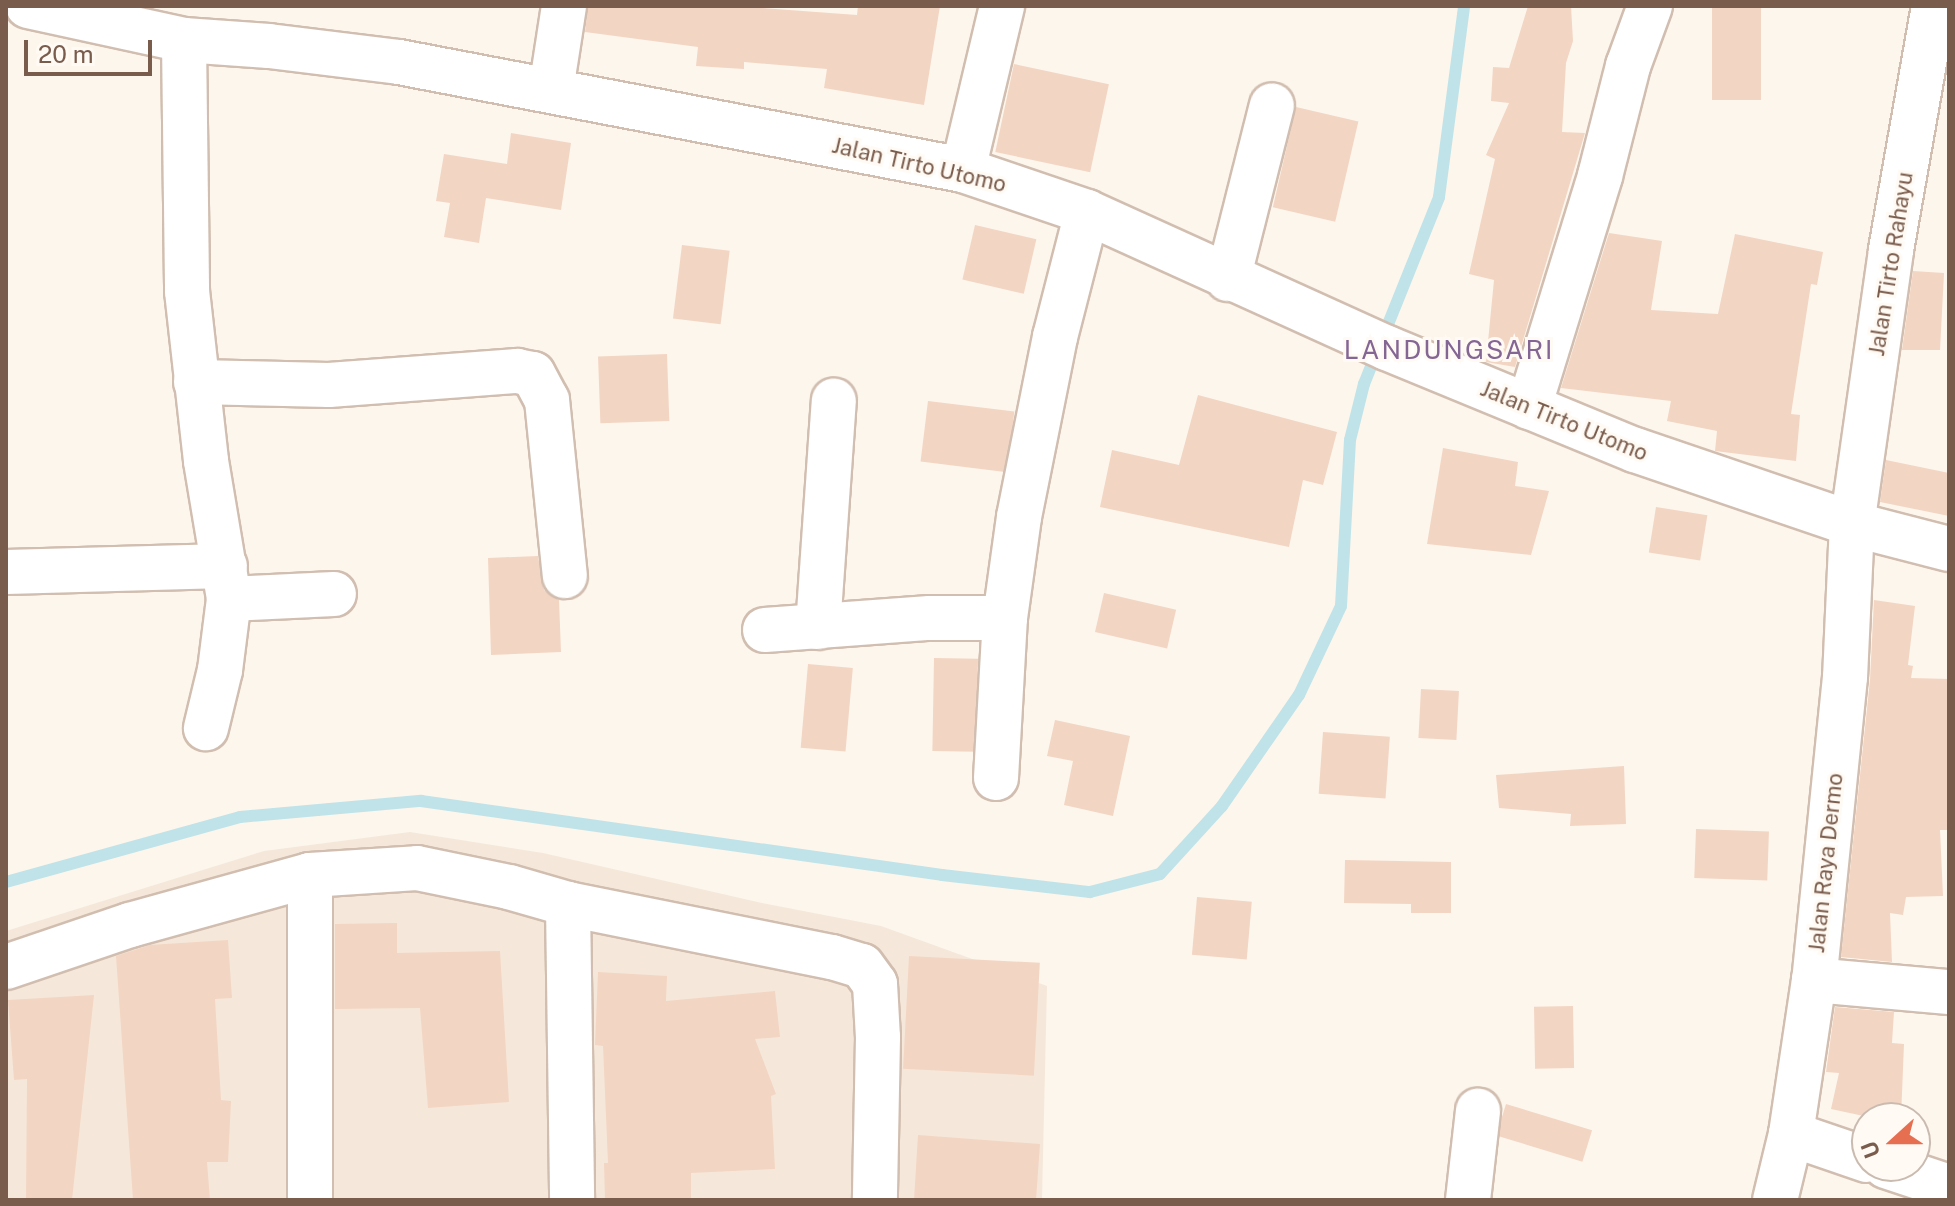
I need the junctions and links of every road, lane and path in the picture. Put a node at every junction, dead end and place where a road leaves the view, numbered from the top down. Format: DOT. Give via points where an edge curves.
graph roads {
  1 [pos="28,6"];
  2 [pos="564,6"];
  3 [pos="1002,6"];
  4 [pos="1650,6"];
  5 [pos="1936,6"];
  6 [pos="1949,9"];
  7 [pos="126,16"];
  8 [pos="184,40"];
  9 [pos="551,90"];
  10 [pos="1272,105"];
  11 [pos="963,170"];
  12 [pos="1087,212"];
  13 [pos="1228,279"];
  14 [pos="196,382"];
  15 [pos="834,401"];
  16 [pos="1529,407"];
  17 [pos="1852,524"];
  18 [pos="1949,549"];
  19 [pos="6,572"];
  20 [pos="565,576"];
  21 [pos="227,582"];
  22 [pos="334,594"];
  23 [pos="1005,618"];
  24 [pos="818,627"];
  25 [pos="765,630"];
  26 [pos="206,728"];
  27 [pos="996,778"];
  28 [pos="310,875"];
  29 [pos="568,904"];
  30 [pos="6,967"];
  31 [pos="1814,980"];
  32 [pos="1949,992"];
  33 [pos="1478,1111"];
  34 [pos="1791,1134"];
  35 [pos="1851,1155"];
  36 [pos="310,1200"];
  37 [pos="572,1200"];
  38 [pos="875,1200"];
  39 [pos="1468,1200"];
  40 [pos="1775,1200"];
  1 -- 7 [label="street, Jalan Tirto Utomo"];
  2 -- 9 [label="street"];
  3 -- 11 [label="street"];
  4 -- 16 [label="street"];
  5 -- 6 [label="street"];
  5 -- 17 [label="street, Jalan Tirto Rahayu" via="1891,251"];
  7 -- 8 [label="street, Jalan Tirto Utomo"];
  8 -- 9 [label="street, Jalan Tirto Utomo" via="399,62"];
  8 -- 14 [label="street" via="187,291"];
  9 -- 11 [label="street, Jalan Tirto Utomo"];
  10 -- 13 [label="street"];
  11 -- 12 [label="street, Jalan Tirto Utomo"];
  12 -- 13 [label="street, Jalan Tirto Utomo"];
  12 -- 23 [label="street" via="1052,352"];
  13 -- 16 [label="street, Jalan Tirto Utomo"];
  14 -- 20 [label="street" via="329,385 533,374 547,400"];
  14 -- 21 [label="street"];
  15 -- 24 [label="street"];
  16 -- 17 [label="street, Jalan Tirto Utomo" via="1635,450"];
  17 -- 18 [label="street, Jalan Tirto Utomo"];
  17 -- 31 [label="street, Jalan Raya Dermo" via="1845,677"];
  19 -- 21 [label="street"];
  21 -- 22 [label="street"];
  21 -- 26 [label="street" via="220,670"];
  23 -- 24 [label="street"];
  23 -- 27 [label="street"];
  24 -- 25 [label="street"];
  28 -- 29 [label="street" via="417,868"];
  28 -- 30 [label="street" via="130,925"];
  28 -- 36 [label="street"];
  29 -- 37 [label="street"];
  29 -- 38 [label="street" via="862,966 875,984"];
  31 -- 32 [label="street"];
  31 -- 34 [label="street, Jalan Raya Dermo"];
  33 -- 39 [label="street"];
  34 -- 35 [label="street"];
  34 -- 40 [label="street, Jalan Raya Dermo"];
}
